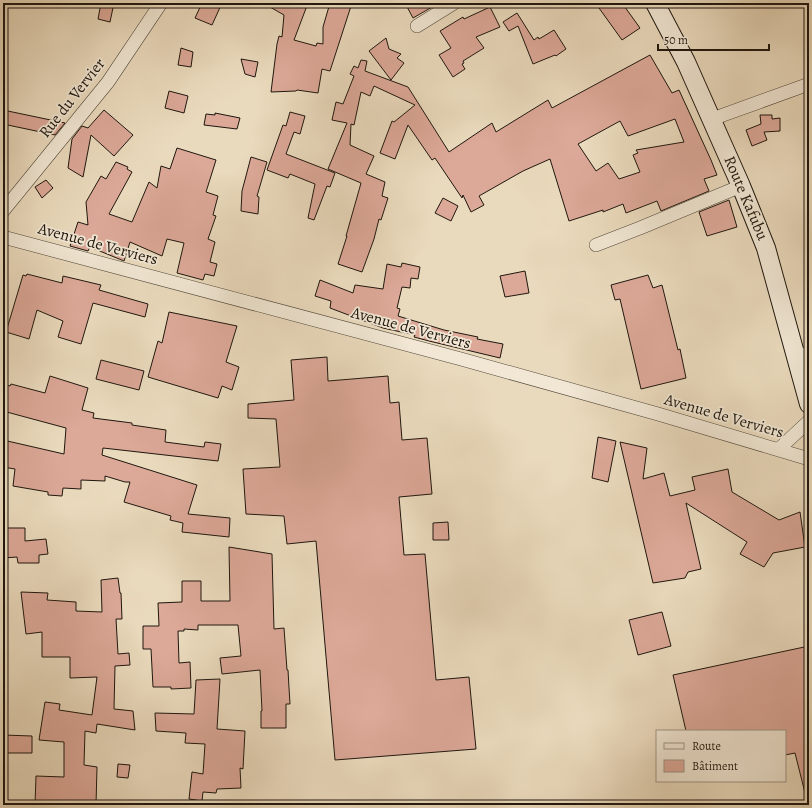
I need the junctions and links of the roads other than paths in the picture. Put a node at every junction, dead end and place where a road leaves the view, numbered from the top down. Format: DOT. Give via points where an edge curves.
graph roads {
  1 [pos="161,3"];
  2 [pos="454,3"];
  3 [pos="655,3"];
  4 [pos="417,26"];
  5 [pos="809,84"];
  6 [pos="712,119"];
  7 [pos="741,186"];
  8 [pos="3,210"];
  9 [pos="3,237"];
  10 [pos="596,245"];
  11 [pos="802,355"];
  12 [pos="809,404"];
  13 [pos="809,421"];
  14 [pos="779,450"];
  15 [pos="809,459"];
  1 -- 8 [label="street, Rue du Vervier" via="108,82"];
  2 -- 4 [label="street"];
  3 -- 6 [label="main road, Route Kafubu"];
  5 -- 6 [label="street"];
  6 -- 7 [label="main road, Route Kafubu"];
  7 -- 10 [label="street"];
  7 -- 11 [label="main road, Route Kafubu" via="766,248"];
  9 -- 14 [label="street, Avenue de Verviers" via="349,329"];
  11 -- 12 [label="main road, Route Kafubu"];
  13 -- 14 [label="street"];
  14 -- 15 [label="street, Avenue de Verviers"];
}
